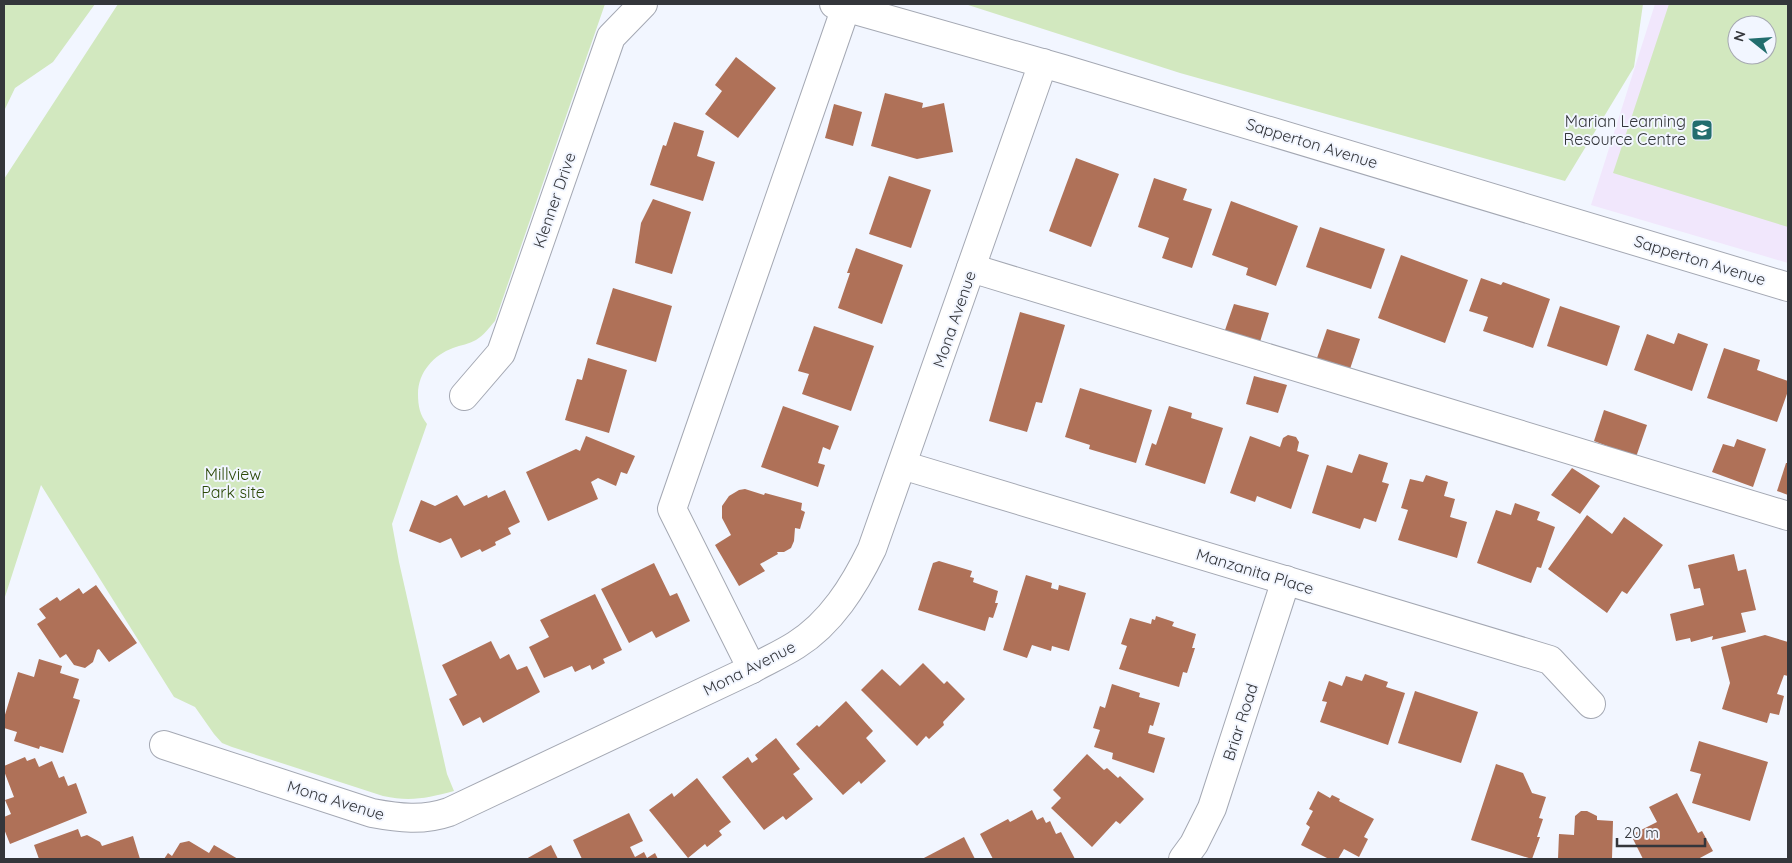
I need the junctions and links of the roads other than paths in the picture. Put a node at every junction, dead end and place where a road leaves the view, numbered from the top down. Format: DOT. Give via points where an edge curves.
graph roads {
  1 [pos="643,4"];
  2 [pos="841,6"];
  3 [pos="1043,63"];
  4 [pos="971,268"];
  5 [pos="1788,287"];
  6 [pos="464,396"];
  7 [pos="902,465"];
  8 [pos="1788,516"];
  9 [pos="1286,580"];
  10 [pos="752,669"];
  11 [pos="1590,704"];
  12 [pos="164,745"];
  13 [pos="1183,859"];
  1 -- 6 [label="street, Klenner Drive" via="611,38 501,353"];
  2 -- 3 [label="street, Sapperton Avenue"];
  2 -- 10 [label="street" via="672,509"];
  3 -- 4 [label="street, Mona Avenue"];
  3 -- 5 [label="street, Sapperton Avenue"];
  4 -- 7 [label="street, Mona Avenue"];
  4 -- 8 [label="street"];
  7 -- 9 [label="street, Manzanita Place"];
  7 -- 10 [label="street, Mona Avenue" via="872,549 842,600 797,645"];
  9 -- 11 [label="street, Manzanita Place" via="1550,660"];
  9 -- 13 [label="street, Briar Road" via="1212,808"];
  10 -- 12 [label="street, Mona Avenue" via="435,817 396,818 372,812"];
}
